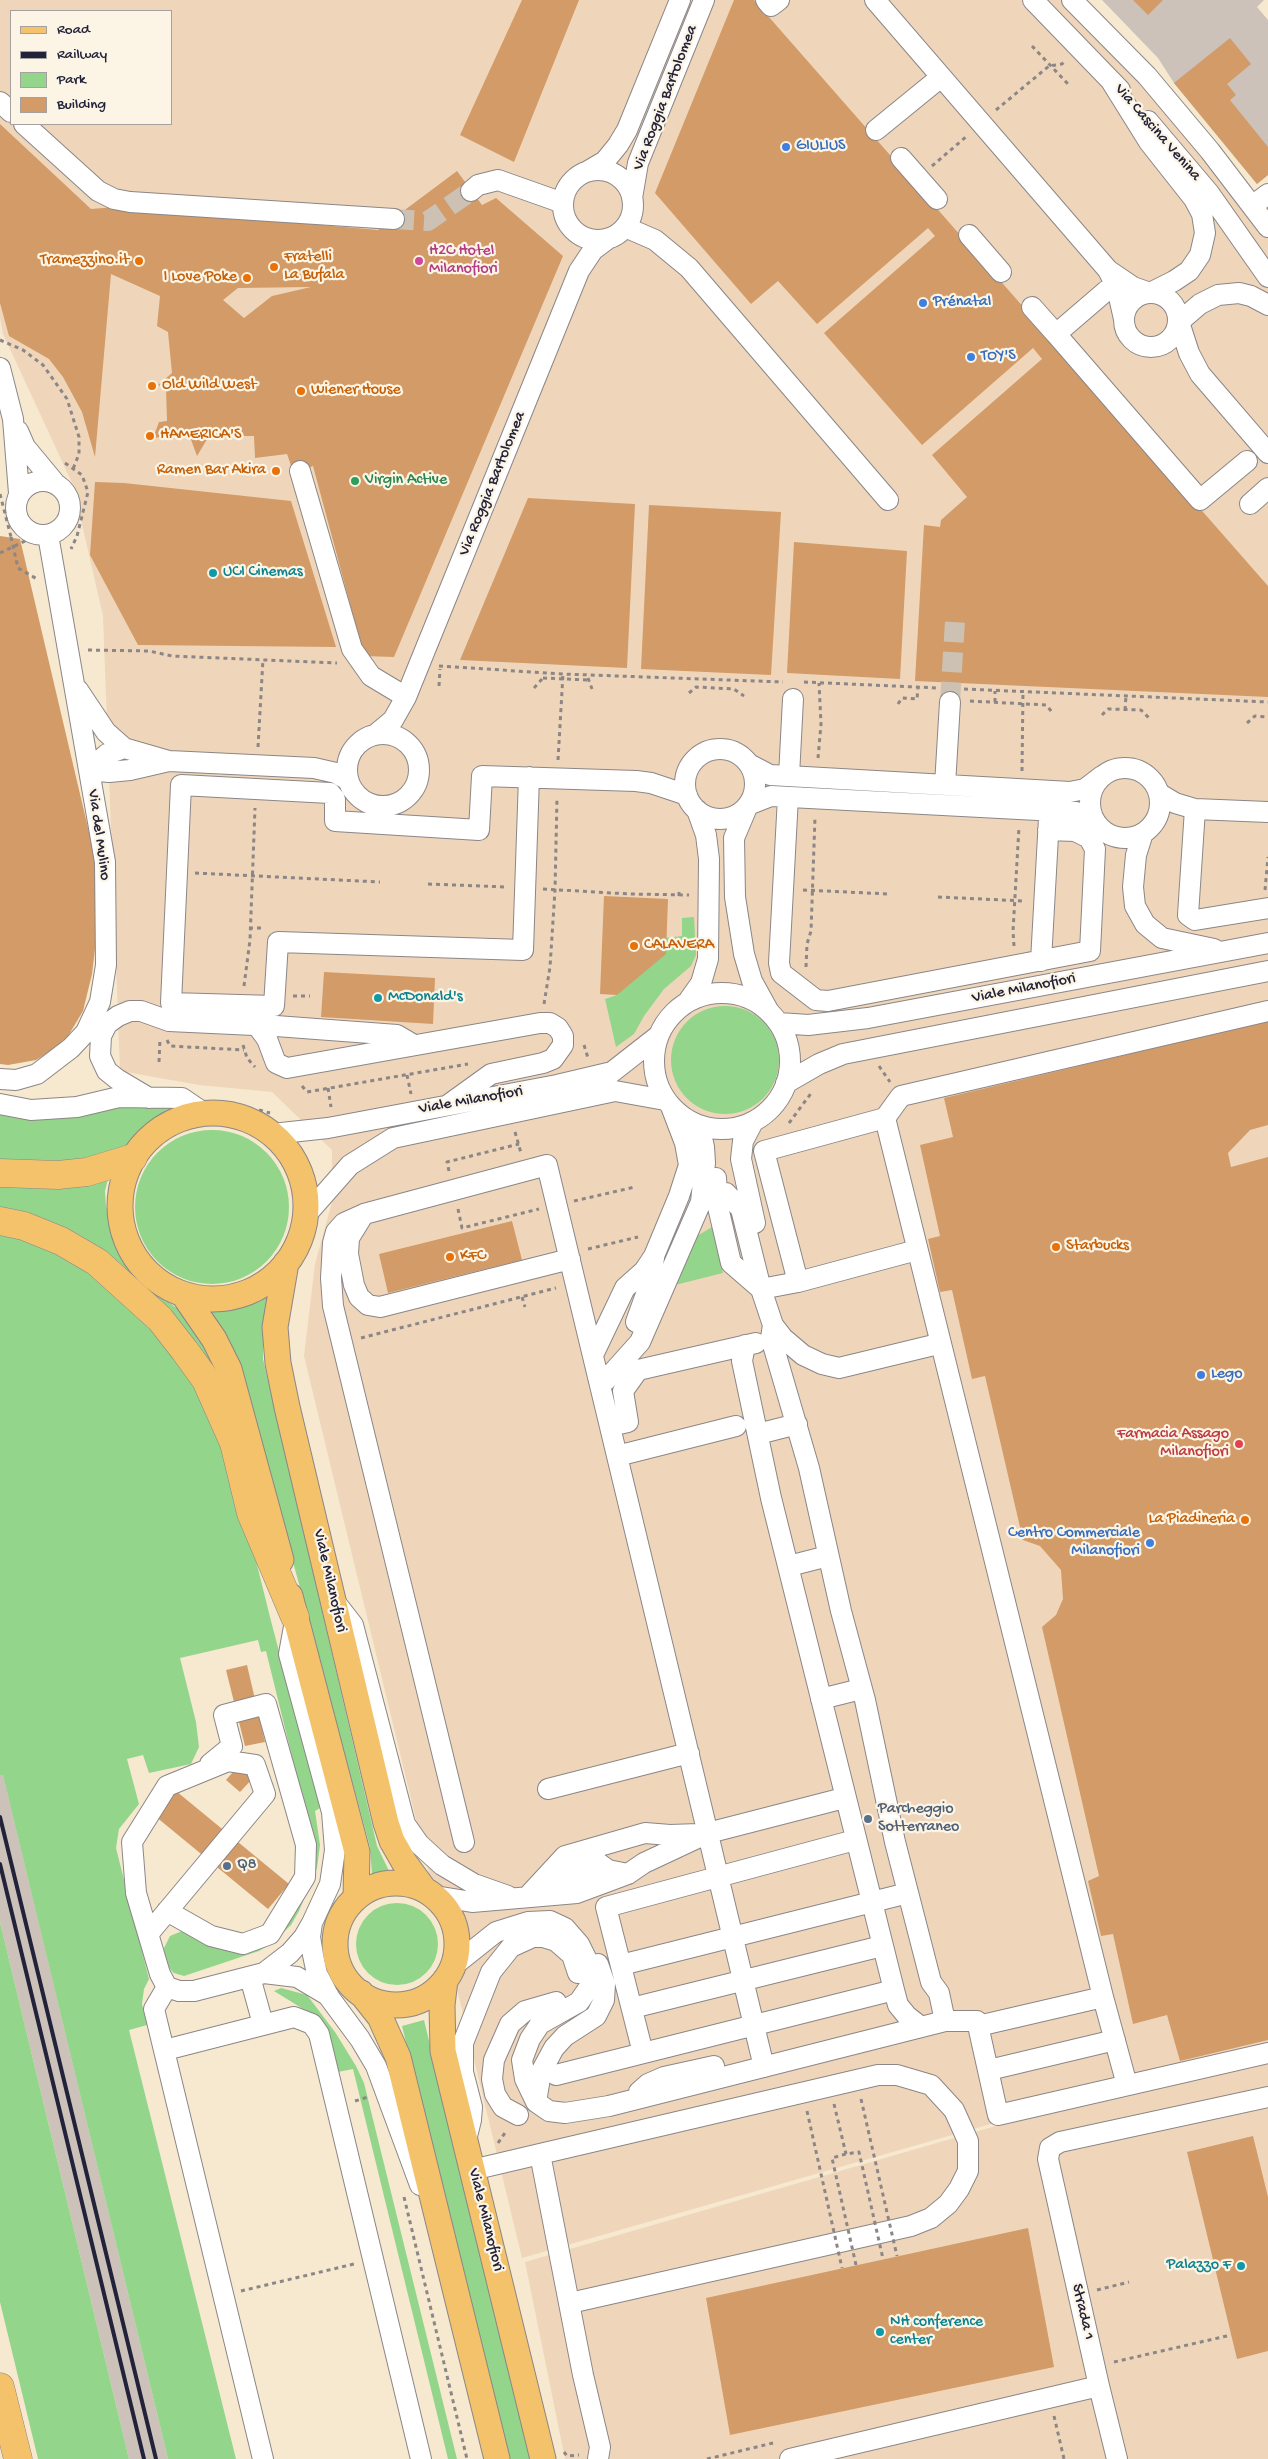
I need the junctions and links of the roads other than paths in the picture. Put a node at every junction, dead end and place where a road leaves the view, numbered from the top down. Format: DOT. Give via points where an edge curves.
graph roads {
  1 [pos="680,0"];
  2 [pos="704,0"];
  3 [pos="875,0"];
  4 [pos="1032,0"];
  5 [pos="1072,0"];
  6 [pos="941,76"];
  7 [pos="1111,81"];
  8 [pos="0,102"];
  9 [pos="10,111"];
  10 [pos="25,125"];
  11 [pos="876,130"];
  12 [pos="901,158"];
  13 [pos="588,171"];
  14 [pos="471,191"];
  15 [pos="1268,194"];
  16 [pos="632,198"];
  17 [pos="937,199"];
  18 [pos="563,203"];
  19 [pos="1252,206"];
  20 [pos="394,219"];
  21 [pos="1268,227"];
  22 [pos="576,232"];
  23 [pos="617,232"];
  24 [pos="969,235"];
  25 [pos="580,270"];
  26 [pos="1108,270"];
  27 [pos="1001,272"];
  28 [pos="1268,277"];
  29 [pos="1117,288"];
  30 [pos="1150,292"];
  31 [pos="1268,305"];
  32 [pos="1032,307"];
  33 [pos="1124,318"];
  34 [pos="1179,322"];
  35 [pos="1056,334"];
  36 [pos="1148,348"];
  37 [pos="0,368"];
  38 [pos="1200,374"];
  39 [pos="13,419"];
  40 [pos="1268,453"];
  41 [pos="1247,461"];
  42 [pos="300,471"];
  43 [pos="54,482"];
  44 [pos="1268,488"];
  45 [pos="10,493"];
  46 [pos="888,500"];
  47 [pos="1250,504"];
  48 [pos="9,518"];
  49 [pos="48,535"];
  50 [pos="72,679"];
  51 [pos="794,688"];
  52 [pos="952,693"];
  53 [pos="406,698"];
  54 [pos="375,735"];
  55 [pos="124,748"];
  56 [pos="412,749"];
  57 [pos="352,752"];
  58 [pos="168,761"];
  59 [pos="749,764"];
  60 [pos="689,767"];
  61 [pos="314,768"];
  62 [pos="88,770"];
  63 [pos="789,776"];
  64 [pos="1102,776"];
  65 [pos="530,777"];
  66 [pos="348,780"];
  67 [pos="651,783"];
  68 [pos="945,785"];
  69 [pos="1160,794"];
  70 [pos="788,797"];
  71 [pos="692,802"];
  72 [pos="748,805"];
  73 [pos="1195,809"];
  74 [pos="1268,812"];
  75 [pos="1049,820"];
  76 [pos="1097,824"];
  77 [pos="1148,829"];
  78 [pos="1267,902"];
  79 [pos="1268,942"];
  80 [pos="1223,951"];
  81 [pos="1041,961"];
  82 [pos="1268,971"];
  83 [pos="689,1000"];
  84 [pos="1268,1011"];
  85 [pos="773,1016"];
  86 [pos="244,1024"];
  87 [pos="658,1036"];
  88 [pos="414,1045"];
  89 [pos="0,1079"];
  90 [pos="786,1083"];
  91 [pos="149,1098"];
  92 [pos="0,1104"];
  93 [pos="448,1105"];
  94 [pos="204,1113"];
  95 [pos="680,1113"];
  96 [pos="885,1118"];
  97 [pos="737,1126"];
  98 [pos="272,1134"];
  99 [pos="133,1158"];
  100 [pos="0,1173"];
  101 [pos="364,1214"];
  102 [pos="306,1215"];
  103 [pos="0,1221"];
  104 [pos="918,1250"];
  105 [pos="569,1256"];
  106 [pos="286,1263"];
  107 [pos="649,1264"];
  108 [pos="798,1282"];
  109 [pos="761,1289"];
  110 [pos="183,1294"];
  111 [pos="772,1331"];
  112 [pos="745,1345"];
  113 [pos="934,1345"];
  114 [pos="593,1355"];
  115 [pos="602,1383"];
  116 [pos="619,1424"];
  117 [pos="797,1424"];
  118 [pos="736,1426"];
  119 [pos="758,1434"];
  120 [pos="617,1456"];
  121 [pos="828,1556"];
  122 [pos="789,1566"];
  123 [pos="333,1599"];
  124 [pos="295,1617"];
  125 [pos="861,1689"];
  126 [pos="821,1698"];
  127 [pos="689,1753"];
  128 [pos="196,1774"];
  129 [pos="548,1789"];
  130 [pos="844,1798"];
  131 [pos="708,1833"];
  132 [pos="855,1840"];
  133 [pos="464,1842"];
  134 [pos="556,1867"];
  135 [pos="608,1870"];
  136 [pos="628,1874"];
  137 [pos="718,1876"];
  138 [pos="429,1892"];
  139 [pos="528,1893"];
  140 [pos="908,1893"];
  141 [pos="356,1898"];
  142 [pos="871,1902"];
  143 [pos="167,1911"];
  144 [pos="312,1922"];
  145 [pos="565,1928"];
  146 [pos="149,1933"];
  147 [pos="733,1937"];
  148 [pos="882,1946"];
  149 [pos="621,1965"];
  150 [pos="449,1974"];
  151 [pos="257,1975"];
  152 [pos="743,1980"];
  153 [pos="167,1986"];
  154 [pos="894,1990"];
  155 [pos="361,1993"];
  156 [pos="329,1996"];
  157 [pos="1103,1996"];
  158 [pos="556,2002"];
  159 [pos="632,2008"];
  160 [pos="945,2021"];
  161 [pos="263,2024"];
  162 [pos="754,2024"];
  163 [pos="978,2026"];
  164 [pos="922,2028"];
  165 [pos="1114,2040"];
  166 [pos="164,2050"];
  167 [pos="512,2051"];
  168 [pos="643,2053"];
  169 [pos="1268,2053"];
  170 [pos="757,2062"];
  171 [pos="989,2070"];
  172 [pos="556,2075"];
  173 [pos="1127,2085"];
  174 [pos="1268,2097"];
  175 [pos="549,2111"];
  176 [pos="518,2115"];
  177 [pos="465,2142"];
  178 [pos="540,2154"];
  179 [pos="484,2167"];
  180 [pos="448,2259"];
  181 [pos="570,2302"];
  182 [pos="468,2341"];
  183 [pos="1099,2386"];
  184 [pos="0,2387"];
  185 [pos="551,2452"];
  186 [pos="599,2457"];
  187 [pos="18,2459"];
  188 [pos="263,2459"];
  189 [pos="421,2459"];
  190 [pos="479,2459"];
  191 [pos="497,2459"];
  192 [pos="790,2459"];
  193 [pos="1117,2459"];
  1 -- 13 [label="street, Via Roggia Bartolomea" via="627,130 605,161"];
  2 -- 16 [label="street, Via Roggia Bartolomea" via="641,155"];
  3 -- 6 [label="street"];
  4 -- 7 [label="street, Via Cascina Venina"];
  5 -- 19 [label="street, Via Cascina Venina" via="1147,76"];
  6 -- 11 [label="street"];
  6 -- 26 [label="street"];
  7 -- 28 [label="street, Via Cascina Venina" via="1209,193"];
  7 -- 30 [label="street" via="1149,142 1202,214 1205,233 1200,255 1189,270"];
  8 -- 9 [label="street"];
  10 -- 20 [label="street" via="98,192 114,199"];
  12 -- 17 [label="street"];
  13 -- 16 [label="street, Via Roggia Bartolomea" via="611,172 621,178"];
  13 -- 18 [label="street, Via Roggia Bartolomea" via="570,183"];
  14 -- 18 [label="street" via="478,185 498,180"];
  15 -- 19 [label="street"];
  16 -- 23 [label="street, Via Roggia Bartolomea" via="633,208"];
  18 -- 22 [label="street, Via Roggia Bartolomea" via="564,214"];
  19 -- 21 [label="street, Via Cascina Venina"];
  22 -- 23 [label="street" via="597,240"];
  22 -- 25 [label="street, Via Roggia Bartolomea" via="580,246"];
  23 -- 25 [label="street, Via Roggia Bartolomea" via="593,250"];
  23 -- 46 [label="street" via="655,240 689,268"];
  24 -- 27 [label="street"];
  25 -- 53 [label="street, Via Roggia Bartolomea"];
  26 -- 29 [label="street"];
  26 -- 30 [label="street" via="1134,287"];
  29 -- 33 [label="street"];
  29 -- 35 [label="street" via="1106,291"];
  30 -- 33 [label="street" via="1132,300"];
  30 -- 34 [label="street" via="1168,297 1174,304"];
  31 -- 34 [label="street" via="1251,296 1218,295 1200,304"];
  32 -- 35 [label="street"];
  33 -- 36 [label="street" via="1130,338"];
  34 -- 36 [label="street" via="1177,331 1165,344"];
  34 -- 38 [label="street"];
  35 -- 41 [label="street" via="1200,500"];
  36 -- 38 [label="street" via="1178,359"];
  37 -- 39 [label="street"];
  38 -- 40 [label="street"];
  39 -- 43 [label="street" via="25,447"];
  39 -- 45 [label="street"];
  42 -- 53 [label="street" via="352,649 371,676"];
  43 -- 45 [label="street" via="31,483"];
  43 -- 49 [label="street" via="65,490 71,508 64,526"];
  44 -- 47 [label="street"];
  45 -- 48 [label="street" via="16,501"];
  48 -- 49 [label="street" via="29,532"];
  49 -- 50 [label="street, Via del Mulino"];
  50 -- 55 [label="street" via="106,732"];
  50 -- 62 [label="street, Via del Mulino"];
  51 -- 63 [label="street"];
  52 -- 68 [label="street"];
  53 -- 54 [label="street, Via Roggia Bartolomea" via="393,720"];
  53 -- 56 [label="street, Via Roggia Bartolomea" via="404,722"];
  54 -- 56 [label="street" via="396,736"];
  54 -- 57 [label="street" via="366,738"];
  55 -- 58 [label="street"];
  55 -- 62 [label="street" via="107,754"];
  56 -- 66 [label="street" via="418,760 418,777 401,801 391,805 370,803 353,790"];
  57 -- 61 [label="street"];
  57 -- 66 [label="street"];
  58 -- 61 [label="street"];
  58 -- 62 [label="street" via="130,770"];
  59 -- 60 [label="street" via="734,751 713,749 695,759"];
  59 -- 63 [label="street" via="770,775"];
  59 -- 72 [label="street" via="755,785"];
  60 -- 67 [label="street" via="669,779"];
  60 -- 71 [label="street" via="686,776"];
  61 -- 66 [label="street" via="336,773"];
  62 -- 89 [label="street, Via del Mulino" via="105,862 106,965 100,1002 86,1032 71,1048 36,1074 16,1080"];
  63 -- 68 [label="street"];
  64 -- 68 [label="street" via="1085,789 1070,792"];
  64 -- 69 [label="street" via="1124,767 1136,769 1146,774"];
  64 -- 76 [label="street" via="1095,784 1090,799"];
  65 -- 65 [label="street" via="482,776 479,830 335,822 335,798 330,793 181,785 171,1003 274,1006 278,942 524,950"];
  65 -- 67 [label="street"];
  67 -- 71 [label="street"];
  69 -- 73 [label="street"];
  69 -- 77 [label="street" via="1161,805"];
  70 -- 72 [label="street" via="771,796"];
  70 -- 75 [label="street"];
  70 -- 81 [label="street" via="779,963 781,973 816,1000 828,1001"];
  71 -- 72 [label="street" via="707,816 718,819 740,813"];
  71 -- 83 [label="street" via="706,835 709,859 708,959 700,983"];
  72 -- 85 [label="street" via="734,838 735,897 752,981"];
  73 -- 74 [label="street"];
  73 -- 77 [label="street" via="1175,814"];
  73 -- 78 [label="street" via="1188,916 1195,920"];
  75 -- 76 [label="street" via="1085,814"];
  75 -- 81 [label="street"];
  75 -- 81 [label="street" via="1089,838 1095,848 1090,951"];
  76 -- 77 [label="street" via="1105,831 1124,838"];
  77 -- 80 [label="street" via="1136,855 1133,887 1135,906 1145,924 1162,938"];
  79 -- 80 [label="street, Viale Milanofiori"];
  80 -- 85 [label="street, Viale Milanofiori" via="868,1018 808,1025"];
  82 -- 90 [label="street, Viale Milanofiori" via="843,1054"];
  83 -- 85 [label="street, Viale Milanofiori" via="704,994 738,994 754,1000"];
  83 -- 87 [label="street, Viale Milanofiori" via="670,1015"];
  84 -- 96 [label="street" via="901,1096"];
  85 -- 90 [label="street" via="788,1042 790,1062"];
  86 -- 88 [label="street" via="397,1035"];
  86 -- 88 [label="street" via="264,1032 276,1064 282,1068"];
  86 -- 91 [label="street" via="169,1021 141,1011 130,1011 112,1019 101,1036 99,1050 102,1063 117,1078"];
  87 -- 93 [label="street, Viale Milanofiori" via="612,1072"];
  87 -- 95 [label="street, Viale Milanofiori" via="653,1058 656,1080"];
  88 -- 93 [label="street" via="540,1023 550,1023 563,1036 563,1045 553,1059 490,1074"];
  90 -- 97 [label="street" via="779,1099 767,1112"];
  91 -- 92 [label="street" via="119,1097 77,1107 31,1110"];
  91 -- 94 [label="street" via="182,1098"];
  93 -- 98 [label="street, Viale Milanofiori" via="328,1128"];
  94 -- 98 [label="main road, Viale Milanofiori" via="239,1116"];
  94 -- 99 [label="main road, Viale Milanofiori" via="161,1128"];
  95 -- 97 [label="street, Viale Milanofiori"];
  95 -- 102 [label="street, Viale Milanofiori" via="615,1091 393,1138 350,1165"];
  95 -- 107 [label="street" via="689,1165"];
  95 -- 115 [label="street" via="694,1144 696,1164 691,1194 660,1271 660,1298 640,1342"];
  96 -- 104 [label="street"];
  96 -- 108 [label="street" via="764,1151"];
  97 -- 109 [label="street" via="731,1142 730,1160 735,1183 749,1200 763,1254"];
  97 -- 109 [label="street" via="715,1145 720,1185 743,1259"];
  98 -- 102 [label="main road, Viale Milanofiori" via="288,1150 299,1170"];
  99 -- 100 [label="highway" via="87,1172 58,1175"];
  99 -- 110 [label="main road, Viale Milanofiori" via="122,1186 120,1203 121,1223 127,1242 139,1263 157,1281"];
  101 -- 105 [label="street" via="547,1165"];
  101 -- 105 [label="street" via="349,1238 348,1254 354,1285 359,1297 368,1305 380,1307"];
  101 -- 133 [label="street" via="344,1223 336,1232 331,1278 333,1306"];
  102 -- 106 [label="main road, Viale Milanofiori" via="303,1231"];
  103 -- 124 [label="highway" via="24,1226 61,1241 97,1262 160,1319 185,1351 206,1380 234,1443 251,1513"];
  104 -- 108 [label="street"];
  104 -- 157 [label="street"];
  105 -- 114 [label="street"];
  106 -- 110 [label="main road, Viale Milanofiori" via="255,1288 238,1295 202,1298"];
  106 -- 123 [label="main road, Viale Milanofiori" via="275,1327 278,1363"];
  107 -- 114 [label="street" via="625,1288"];
  107 -- 115 [label="street"];
  108 -- 109 [label="street"];
  109 -- 111 [label="street"];
  110 -- 124 [label="main road, Viale Milanofiori" via="214,1339 229,1369"];
  111 -- 112 [label="street"];
  111 -- 113 [label="street" via="803,1355 839,1368"];
  111 -- 117 [label="street"];
  112 -- 116 [label="street" via="638,1370 623,1391"];
  112 -- 119 [label="street" via="742,1361"];
  114 -- 115 [label="street"];
  115 -- 116 [label="street"];
  116 -- 120 [label="street"];
  117 -- 119 [label="street"];
  117 -- 121 [label="street"];
  118 -- 120 [label="street"];
  119 -- 122 [label="street"];
  120 -- 127 [label="street"];
  121 -- 122 [label="street"];
  121 -- 125 [label="street"];
  122 -- 126 [label="street"];
  123 -- 138 [label="main road, Viale Milanofiori" via="392,1842"];
  123 -- 139 [label="street" via="353,1625 405,1824 419,1844 442,1866 474,1884"];
  124 -- 141 [label="main road, Viale Milanofiori" via="357,1852"];
  124 -- 144 [label="street" via="289,1654 332,1812 335,1850 330,1884"];
  125 -- 126 [label="street"];
  125 -- 140 [label="street"];
  126 -- 130 [label="street"];
  127 -- 129 [label="street"];
  127 -- 131 [label="street"];
  128 -- 143 [label="street" via="228,1761 255,1764 265,1794"];
  128 -- 143 [label="street" via="232,1746 224,1715 266,1704 306,1845 305,1877 270,1934 242,1944 211,1936"];
  128 -- 146 [label="street" via="167,1786 132,1842 136,1893"];
  130 -- 131 [label="street"];
  130 -- 132 [label="street"];
  131 -- 134 [label="street" via="670,1835 654,1845 615,1854 594,1848 565,1856"];
  131 -- 136 [label="street"];
  131 -- 137 [label="street"];
  132 -- 137 [label="street"];
  132 -- 142 [label="street"];
  134 -- 135 [label="street" via="594,1860"];
  134 -- 139 [label="street"];
  135 -- 136 [label="street"];
  135 -- 139 [label="street"];
  136 -- 139 [label="street" via="577,1893"];
  137 -- 147 [label="street"];
  137 -- 149 [label="street" via="606,1907"];
  138 -- 139 [label="street" via="472,1902"];
  138 -- 141 [label="main road" via="400,1882 376,1886"];
  138 -- 150 [label="main road" via="448,1911 456,1929 457,1948"];
  140 -- 142 [label="street"];
  140 -- 160 [label="street" via="931,1982 939,1993"];
  141 -- 155 [label="main road" via="342,1915 335,1936 337,1958 345,1978"];
  142 -- 147 [label="street"];
  142 -- 148 [label="street"];
  143 -- 146 [label="street"];
  144 -- 151 [label="street" via="290,1953"];
  144 -- 156 [label="street" via="310,1937 317,1974"];
  145 -- 150 [label="street" via="550,1921 528,1922 496,1932"];
  145 -- 175 [label="street" via="587,1946 598,1964 605,1984 604,2000 596,2016 565,2036 554,2048 541,2072"];
  145 -- 175 [label="street" via="579,1944 590,1966 590,1986 579,2002 540,2024 522,2060 525,2079"];
  146 -- 153 [label="street" via="160,1974"];
  147 -- 149 [label="street"];
  147 -- 152 [label="street"];
  148 -- 152 [label="street"];
  148 -- 154 [label="street"];
  149 -- 159 [label="street"];
  150 -- 155 [label="main road" via="432,1993 415,2002 396,2005 377,2002"];
  150 -- 177 [label="main road, Viale Milanofiori" via="442,2021 443,2051"];
  151 -- 153 [label="street" via="194,1991 179,1991"];
  151 -- 156 [label="street" via="297,1977"];
  151 -- 161 [label="street"];
  152 -- 159 [label="street"];
  152 -- 162 [label="street"];
  153 -- 166 [label="street" via="154,2008"];
  154 -- 162 [label="street"];
  154 -- 164 [label="street" via="898,2005"];
  155 -- 180 [label="main road" via="380,2017 398,2057"];
  156 -- 180 [label="street" via="376,2066"];
  157 -- 163 [label="street"];
  157 -- 165 [label="street"];
  158 -- 167 [label="street" via="538,2011 525,2024"];
  158 -- 176 [label="street" via="506,2018 490,2037 487,2055 495,2094 503,2107"];
  158 -- 177 [label="street" via="571,1991 578,1978 572,1955 556,1941 533,1937 512,1947 491,1972 463,2043 463,2072 472,2107"];
  159 -- 168 [label="street"];
  160 -- 163 [label="street" via="977,2021"];
  160 -- 164 [label="street"];
  161 -- 166 [label="street"];
  161 -- 189 [label="street" via="294,2017 312,2024 319,2034"];
  162 -- 168 [label="street"];
  162 -- 170 [label="street"];
  163 -- 171 [label="street"];
  164 -- 170 [label="street"];
  165 -- 171 [label="street"];
  165 -- 173 [label="street"];
  166 -- 188 [label="street"];
  167 -- 175 [label="street" via="511,2077 518,2096 533,2114"];
  167 -- 176 [label="street" via="500,2077 506,2100"];
  168 -- 172 [label="street"];
  169 -- 173 [label="street"];
  170 -- 175 [label="street" via="628,2101"];
  171 -- 173 [label="street" via="998,2115"];
  174 -- 183 [label="street, Strada 1" via="1060,2142 1050,2148 1048,2160"];
  175 -- 176 [label="street" via="531,2119"];
  177 -- 179 [label="main road, Viale Milanofiori"];
  178 -- 179 [label="street"];
  178 -- 181 [label="street"];
  178 -- 181 [label="street" via="878,2075 897,2075 931,2086 954,2110 968,2141 968,2171 959,2190 931,2218 911,2226"];
  179 -- 185 [label="main road, Viale Milanofiori"];
  180 -- 182 [label="main road"];
  181 -- 186 [label="street" via="600,2447"];
  182 -- 190 [label="main road" via="470,2418"];
  182 -- 191 [label="main road"];
  183 -- 192 [label="street"];
  183 -- 193 [label="street"];
  184 -- 187 [label="highway"];
}
